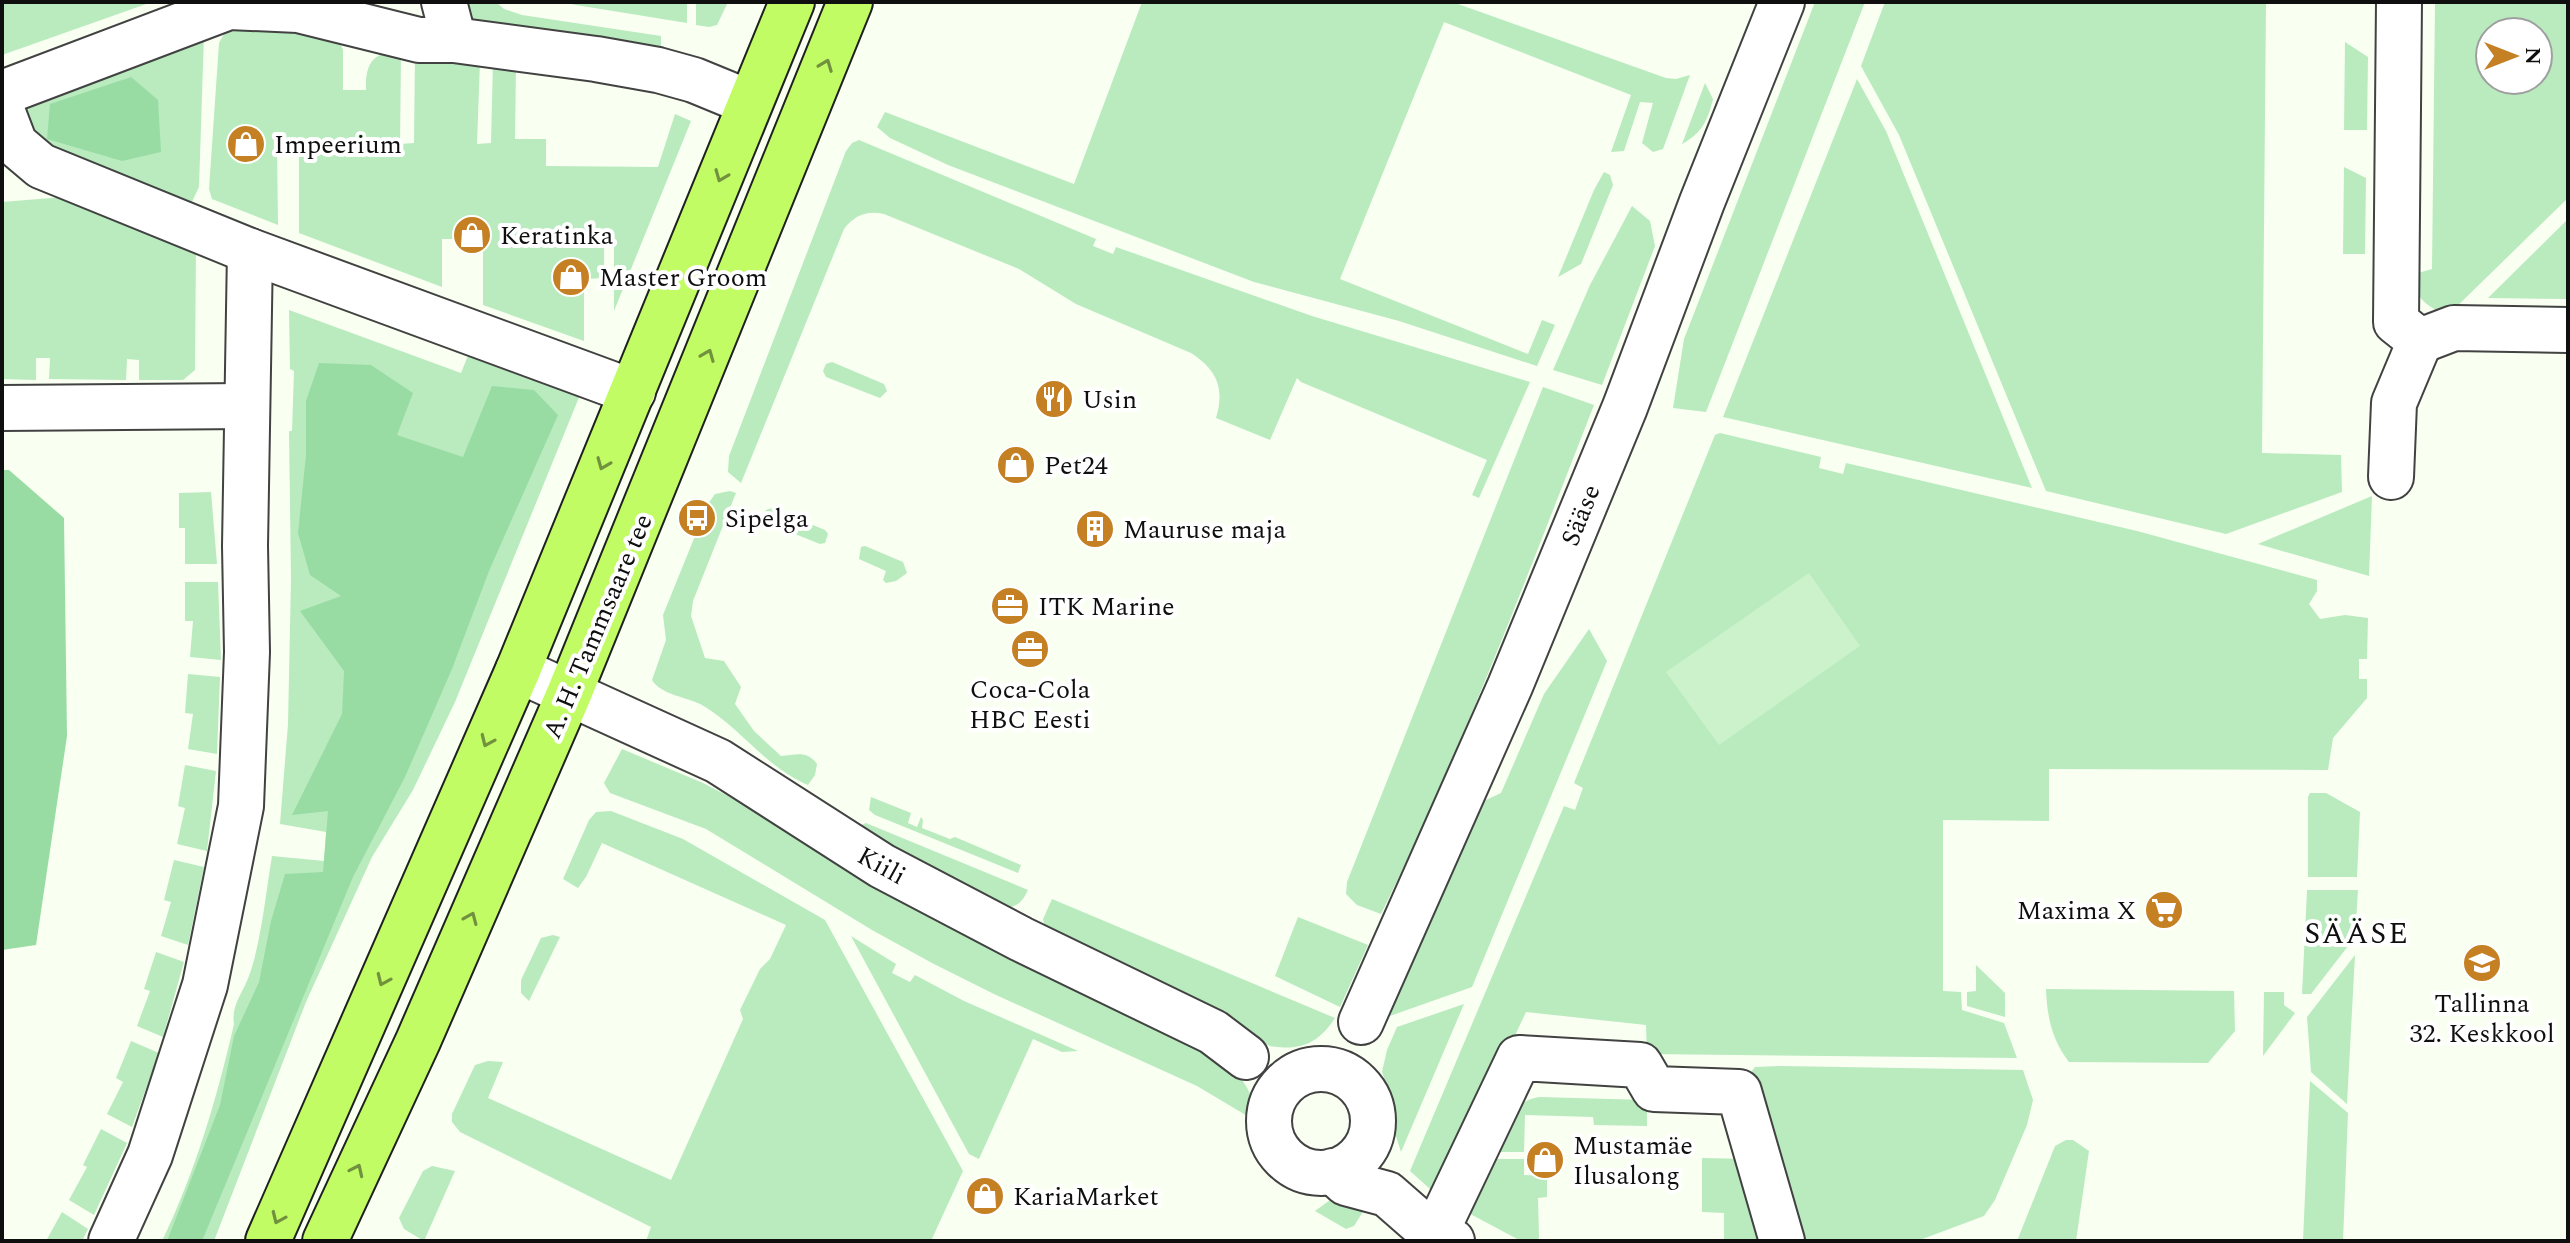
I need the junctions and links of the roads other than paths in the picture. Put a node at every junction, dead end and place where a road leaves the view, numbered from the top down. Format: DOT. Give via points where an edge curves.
graph roads {
  1 [pos="792,2"];
  2 [pos="850,2"];
  3 [pos="1782,2"];
  4 [pos="2399,2"];
  5 [pos="229,5"];
  6 [pos="449,21"];
  7 [pos="2,93"];
  8 [pos="750,103"];
  9 [pos="2,110"];
  10 [pos="250,251"];
  11 [pos="2568,330"];
  12 [pos="2420,341"];
  13 [pos="633,392"];
  14 [pos="247,406"];
  15 [pos="2,408"];
  16 [pos="2391,477"];
  17 [pos="518,670"];
  18 [pos="569,694"];
  19 [pos="1361,1022"];
  20 [pos="1246,1057"];
  21 [pos="1308,1070"];
  22 [pos="1367,1111"];
  23 [pos="1268,1115"];
  24 [pos="1333,1171"];
  25 [pos="1387,1194"];
  26 [pos="1444,1236"];
  27 [pos="111,1241"];
  28 [pos="268,1241"];
  29 [pos="325,1241"];
  30 [pos="1782,1241"];
  1 -- 8 [label="main road"];
  18 -- 2 [label="main road, A. H. Tammsaare tee, one-way"];
  3 -- 19 [label="street, Sääse" via="1516,672"];
  4 -- 12 [label="street" via="2396,322"];
  5 -- 6 [label="street" via="298,10 419,40"];
  5 -- 7 [label="street"];
  6 -- 8 [label="street" via="658,70"];
  8 -- 13 [label="main road, one-way"];
  9 -- 10 [label="street" via="15,144 41,166"];
  10 -- 13 [label="street"];
  10 -- 14 [label="street"];
  11 -- 12 [label="street" via="2454,328"];
  12 -- 16 [label="street" via="2394,403"];
  13 -- 17 [label="main road, one-way"];
  14 -- 15 [label="street"];
  14 -- 27 [label="street" via="241,806 205,985 150,1155"];
  17 -- 18 [label="street, Kiili"];
  17 -- 28 [label="main road, one-way"];
  18 -- 20 [label="street, Kiili" via="718,761 882,866 1213,1032"];
  29 -- 18 [label="main road, A. H. Tammsaare tee, one-way"];
  19 -- 21 [label="street" via="1346,1027"];
  19 -- 22 [label="street"];
  20 -- 21 [label="street" via="1273,1058"];
  20 -- 23 [label="street"];
  21 -- 22 [label="street" via="1341,1072"];
  21 -- 23 [label="street" via="1280,1088"];
  22 -- 24 [label="street" via="1367,1145 1358,1157"];
  22 -- 25 [label="street"];
  23 -- 24 [label="street" via="1275,1147 1286,1160 1310,1172"];
  24 -- 25 [label="street" via="1346,1183"];
  25 -- 26 [label="street"];
  26 -- 30 [label="street" via="1519,1058 1640,1065 1654,1089 1739,1092"];
}
